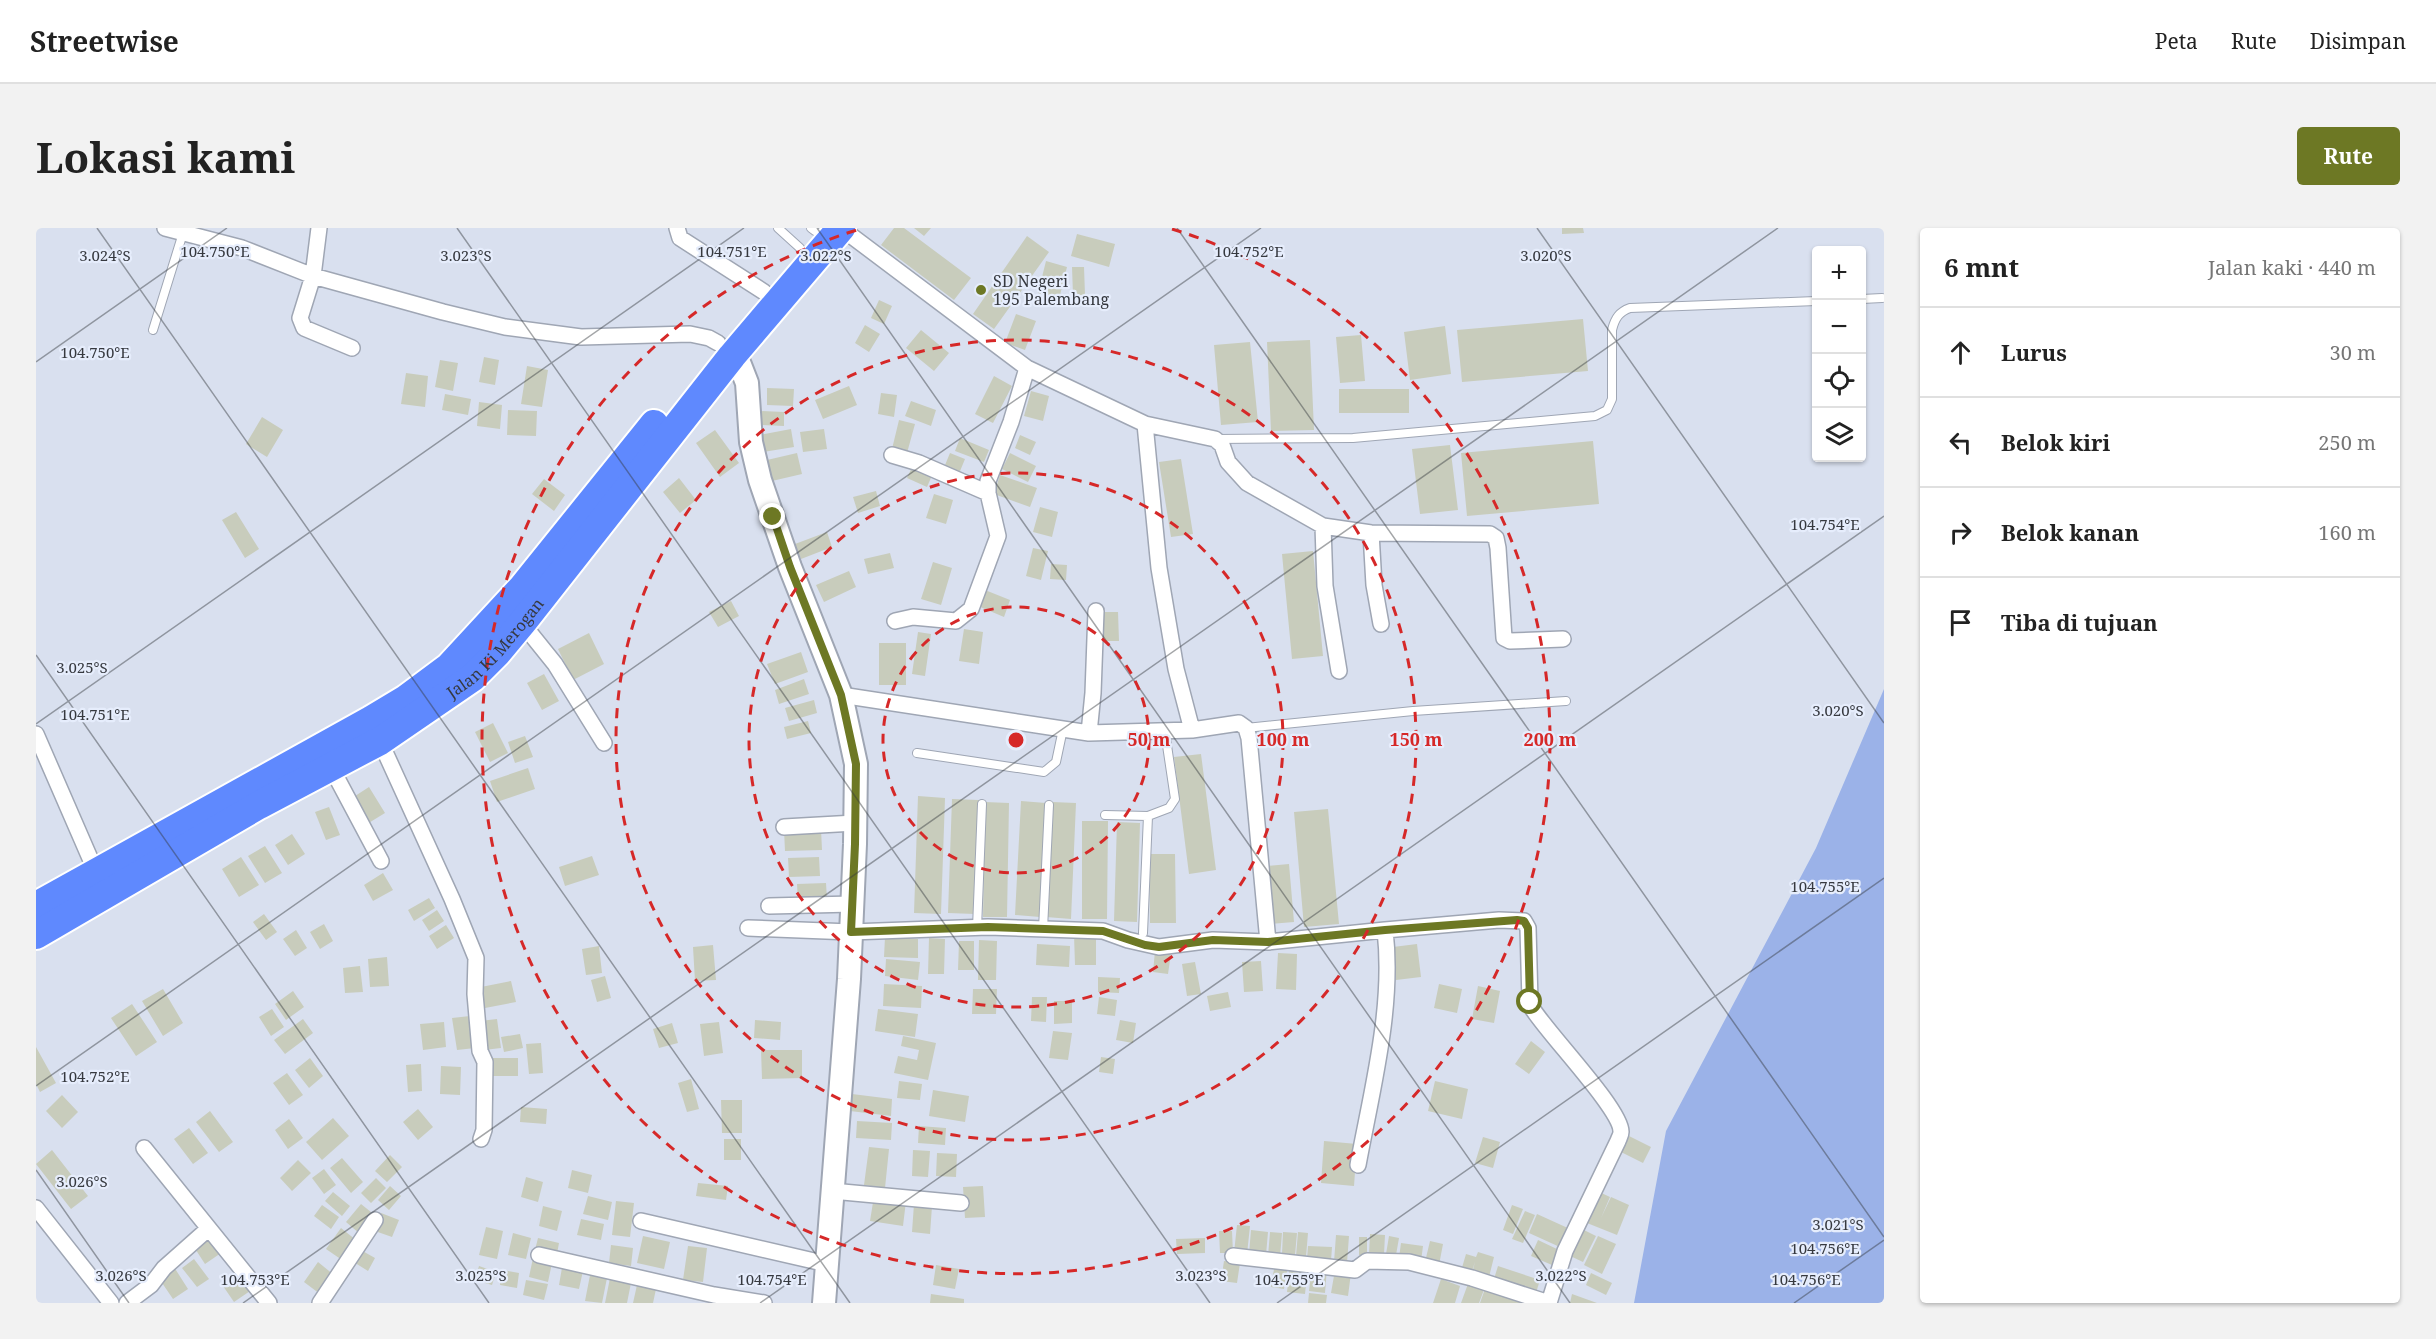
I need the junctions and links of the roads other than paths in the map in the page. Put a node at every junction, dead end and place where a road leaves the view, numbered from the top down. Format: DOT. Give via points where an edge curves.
graph roads {
  1 [pos="165,228"];
  2 [pos="319,228"];
  3 [pos="677,228"];
  4 [pos="778,228"];
  5 [pos="821,232"];
  6 [pos="183,233"];
  7 [pos="313,276"];
  8 [pos="771,293"];
  9 [pos="1882,298"];
  10 [pos="1866,299"];
  11 [pos="1812,301"];
  12 [pos="153,330"];
  13 [pos="352,348"];
  14 [pos="725,350"];
  15 [pos="1027,368"];
  16 [pos="1145,424"];
  17 [pos="1215,438"];
  18 [pos="892,455"];
  19 [pos="988,493"];
  20 [pos="1323,526"];
  21 [pos="1371,532"];
  22 [pos="1096,610"];
  23 [pos="895,621"];
  24 [pos="522,623"];
  25 [pos="1381,624"];
  26 [pos="1563,639"];
  27 [pos="1339,671"];
  28 [pos="841,695"];
  29 [pos="1566,701"];
  30 [pos="1246,728"];
  31 [pos="1063,729"];
  32 [pos="1192,730"];
  33 [pos="1165,732"];
  34 [pos="1089,733"];
  35 [pos="36,734"];
  36 [pos="380,741"];
  37 [pos="604,743"];
  38 [pos="917,753"];
  39 [pos="331,767"];
  40 [pos="982,804"];
  41 [pos="1049,805"];
  42 [pos="1105,815"];
  43 [pos="1148,816"];
  44 [pos="855,823"];
  45 [pos="784,827"];
  46 [pos="381,861"];
  47 [pos="96,872"];
  48 [pos="853,904"];
  49 [pos="36,906"];
  50 [pos="769,906"];
  51 [pos="748,928"];
  52 [pos="977,928"];
  53 [pos="1043,929"];
  54 [pos="1385,930"];
  55 [pos="851,932"];
  56 [pos="1143,933"];
  57 [pos="36,935"];
  58 [pos="1268,942"];
  59 [pos="481,1139"];
  60 [pos="144,1148"];
  61 [pos="1358,1165"];
  62 [pos="832,1194"];
  63 [pos="961,1203"];
  64 [pos="36,1208"];
  65 [pos="375,1220"];
  66 [pos="641,1221"];
  67 [pos="208,1229"];
  68 [pos="828,1253"];
  69 [pos="539,1255"];
  70 [pos="1233,1256"];
  71 [pos="111,1303"];
  72 [pos="127,1303"];
  73 [pos="269,1303"];
  74 [pos="320,1303"];
  75 [pos="764,1303"];
  76 [pos="824,1303"];
  77 [pos="1549,1303"];
  1 -- 6 [label="street"];
  2 -- 7 [label="street"];
  3 -- 8 [label="street" via="681,238"];
  4 -- 5 [label="lane"];
  5 -- 8 [label="highway, Jalan Ki Merogan"];
  5 -- 8 [label="highway, Jalan Ki Merogan"];
  5 -- 15 [label="street"];
  6 -- 7 [label="street" via="242,248"];
  6 -- 12 [label="lane"];
  7 -- 13 [label="street" via="301,324"];
  7 -- 14 [label="street" via="505,327 581,337 690,333 709,338"];
  8 -- 14 [label="highway, Jalan Ki Merogan"];
  9 -- 10 [label="lane"];
  11 -- 17 [label="lane" via="1623,311 1612,330 1612,399 1607,410 1595,416 1353,438"];
  14 -- 24 [label="highway, Jalan Ki Merogan"];
  14 -- 28 [label="street" via="740,365 747,383 751,442 760,480"];
  14 -- 47 [label="highway, Jalan Ki Merogan" via="449,668 371,720"];
  15 -- 16 [label="street"];
  15 -- 19 [label="street" via="988,480"];
  16 -- 17 [label="street"];
  16 -- 32 [label="street" via="1159,568 1176,669"];
  17 -- 20 [label="street" via="1228,462 1247,483"];
  18 -- 19 [label="street"];
  19 -- 23 [label="street" via="998,536 971,609 956,621 913,617"];
  20 -- 21 [label="street"];
  20 -- 27 [label="street" via="1326,586"];
  21 -- 25 [label="street"];
  21 -- 26 [label="street" via="1490,534 1496,538 1498,548 1504,638"];
  22 -- 34 [label="street"];
  24 -- 36 [label="highway, Jalan Ki Merogan" via="472,678"];
  24 -- 37 [label="street" via="555,664"];
  28 -- 31 [label="street"];
  28 -- 44 [label="street" via="856,764"];
  29 -- 30 [label="lane"];
  30 -- 32 [label="street" via="1239,723"];
  30 -- 58 [label="street"];
  31 -- 34 [label="street"];
  31 -- 38 [label="lane" via="1056,762 1044,772"];
  32 -- 33 [label="street"];
  33 -- 34 [label="street"];
  33 -- 43 [label="lane" via="1175,799 1169,808"];
  35 -- 47 [label="street"];
  36 -- 39 [label="highway, Jalan Ki Merogan"];
  36 -- 59 [label="street" via="476,958 480,1052 485,1062"];
  39 -- 46 [label="street"];
  39 -- 57 [label="highway, Jalan Ki Merogan"];
  40 -- 52 [label="lane"];
  41 -- 53 [label="lane"];
  42 -- 43 [label="lane"];
  43 -- 56 [label="lane"];
  44 -- 45 [label="street"];
  44 -- 48 [label="street"];
  47 -- 49 [label="highway, Jalan Ki Merogan"];
  48 -- 50 [label="street"];
  48 -- 55 [label="street"];
  51 -- 55 [label="street"];
  52 -- 53 [label="street"];
  52 -- 55 [label="street"];
  53 -- 58 [label="street" via="1103,931 1159,947 1213,940"];
  54 -- 58 [label="street"];
  54 -- 61 [label="street" via="1387,974 1381,1037"];
  54 -- 77 [label="street" via="1524,921 1528,928 1532,1008 1619,1123 1618,1141 1565,1251"];
  55 -- 62 [label="street"];
  60 -- 67 [label="street"];
  62 -- 63 [label="street"];
  62 -- 68 [label="street"];
  64 -- 71 [label="street"];
  65 -- 74 [label="street"];
  66 -- 68 [label="street"];
  67 -- 72 [label="street"];
  67 -- 73 [label="street"];
  68 -- 76 [label="street"];
  69 -- 75 [label="street"];
  70 -- 77 [label="street" via="1355,1270 1367,1261 1409,1262"];
}
